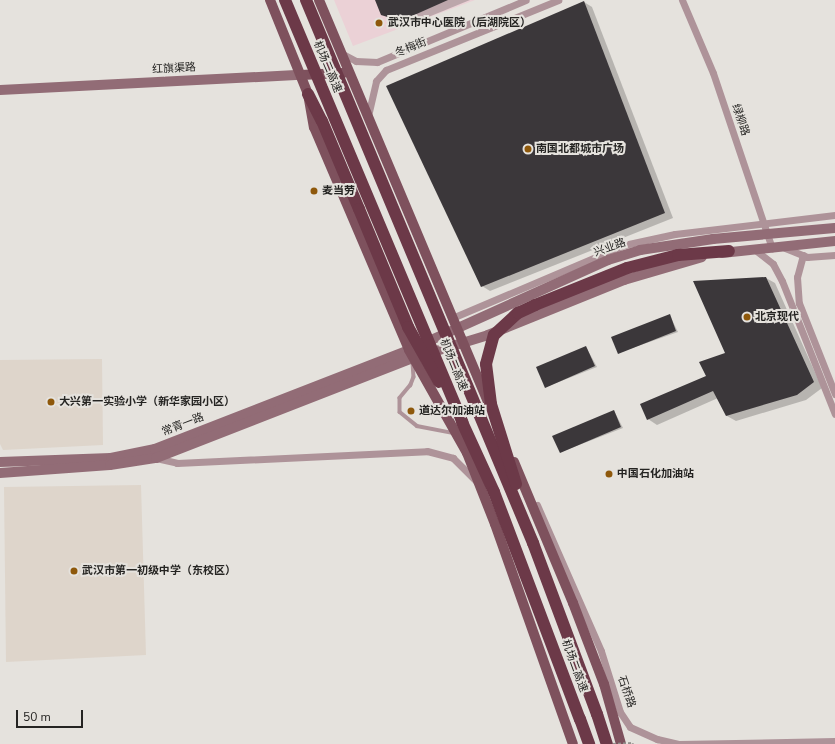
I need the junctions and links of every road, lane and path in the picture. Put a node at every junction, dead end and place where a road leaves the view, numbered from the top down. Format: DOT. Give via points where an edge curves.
graph roads {
  1 [pos="270,0"];
  2 [pos="285,0"];
  3 [pos="306,0"];
  4 [pos="319,0"];
  5 [pos="526,0"];
  6 [pos="558,0"];
  7 [pos="682,0"];
  8 [pos="341,54"];
  9 [pos="349,73"];
  10 [pos="301,75"];
  11 [pos="0,90"];
  12 [pos="308,94"];
  13 [pos="368,117"];
  14 [pos="835,215"];
  15 [pos="762,224"];
  16 [pos="835,228"];
  17 [pos="766,235"];
  18 [pos="835,241"];
  19 [pos="754,248"];
  20 [pos="772,248"];
  21 [pos="785,248"];
  22 [pos="729,251"];
  23 [pos="803,255"];
  24 [pos="835,255"];
  25 [pos="454,323"];
  26 [pos="463,343"];
  27 [pos="411,354"];
  28 [pos="835,394"];
  29 [pos="835,414"];
  30 [pos="462,422"];
  31 [pos="461,440"];
  32 [pos="156,458"];
  33 [pos="0,462"];
  34 [pos="0,473"];
  35 [pos="479,483"];
  36 [pos="528,496"];
  37 [pos="533,542"];
  38 [pos="654,741"];
  39 [pos="835,742"];
  40 [pos="633,743"];
  41 [pos="573,744"];
  42 [pos="588,744"];
  43 [pos="607,744"];
  44 [pos="614,744"];
  45 [pos="621,744"];
  1 -- 10 [label="main road"];
  2 -- 30 [label="highway, 机场二高速, bridge"];
  3 -- 37 [label="highway, 机场二高速, bridge"];
  4 -- 8 [label="main road"];
  5 -- 8 [label="street, 冬梅街" via="377,62 356,61"];
  6 -- 13 [label="street, 冬梅街" via="386,70 376,81"];
  7 -- 15 [label="street, 绿柳路" via="713,73"];
  8 -- 9 [label="main road"];
  9 -- 10 [label="main road, 红旗渠路"];
  9 -- 13 [label="main road"];
  10 -- 11 [label="main road, 红旗渠路"];
  10 -- 12 [label="main road"];
  12 -- 27 [label="main road" via="314,126"];
  12 -- 30 [label="highway, bridge" via="322,121 414,340"];
  13 -- 25 [label="main road"];
  14 -- 15 [label="street"];
  15 -- 17 [label="street, 绿柳路"];
  15 -- 25 [label="street" via="675,234 624,245"];
  16 -- 17 [label="main road, 兴业路"];
  17 -- 20 [label="street, 绿柳路"];
  17 -- 25 [label="main road, 兴业路" via="670,244 627,254"];
  18 -- 21 [label="main road"];
  19 -- 20 [label="main road"];
  19 -- 22 [label="main road"];
  19 -- 29 [label="street" via="773,264 782,282"];
  20 -- 21 [label="main road"];
  21 -- 23 [label="street"];
  22 -- 26 [label="main road" via="624,280"];
  22 -- 37 [label="highway, bridge" via="678,255 627,268 535,305 514,316 494,335 486,364 491,404"];
  23 -- 24 [label="street"];
  23 -- 28 [label="street" via="797,277 799,303"];
  25 -- 26 [label="main road"];
  25 -- 27 [label="main road, 兴业路"];
  26 -- 27 [label="main road"];
  26 -- 36 [label="main road"];
  27 -- 31 [label="main road"];
  27 -- 31 [label="lane" via="414,377 411,386 400,398 400,412 417,426 453,433"];
  27 -- 32 [label="main road, 常青一路"];
  27 -- 33 [label="main road, 常青一路" via="155,449 110,458"];
  30 -- 42 [label="highway, 机场二高速, bridge" via="517,548"];
  31 -- 35 [label="main road"];
  32 -- 34 [label="main road, 常青一路" via="110,465"];
  32 -- 35 [label="street, 常青一路" via="177,463 427,451 453,458"];
  35 -- 41 [label="main road"];
  36 -- 38 [label="street, 石桥路" via="538,507 601,651 620,712 630,727"];
  36 -- 45 [label="main road" via="588,642"];
  37 -- 43 [label="highway, 机场二高速, bridge"];
  38 -- 39 [label="street, 石桥路" via="678,744"];
  40 -- 44 [label="path, bridge"];
}
